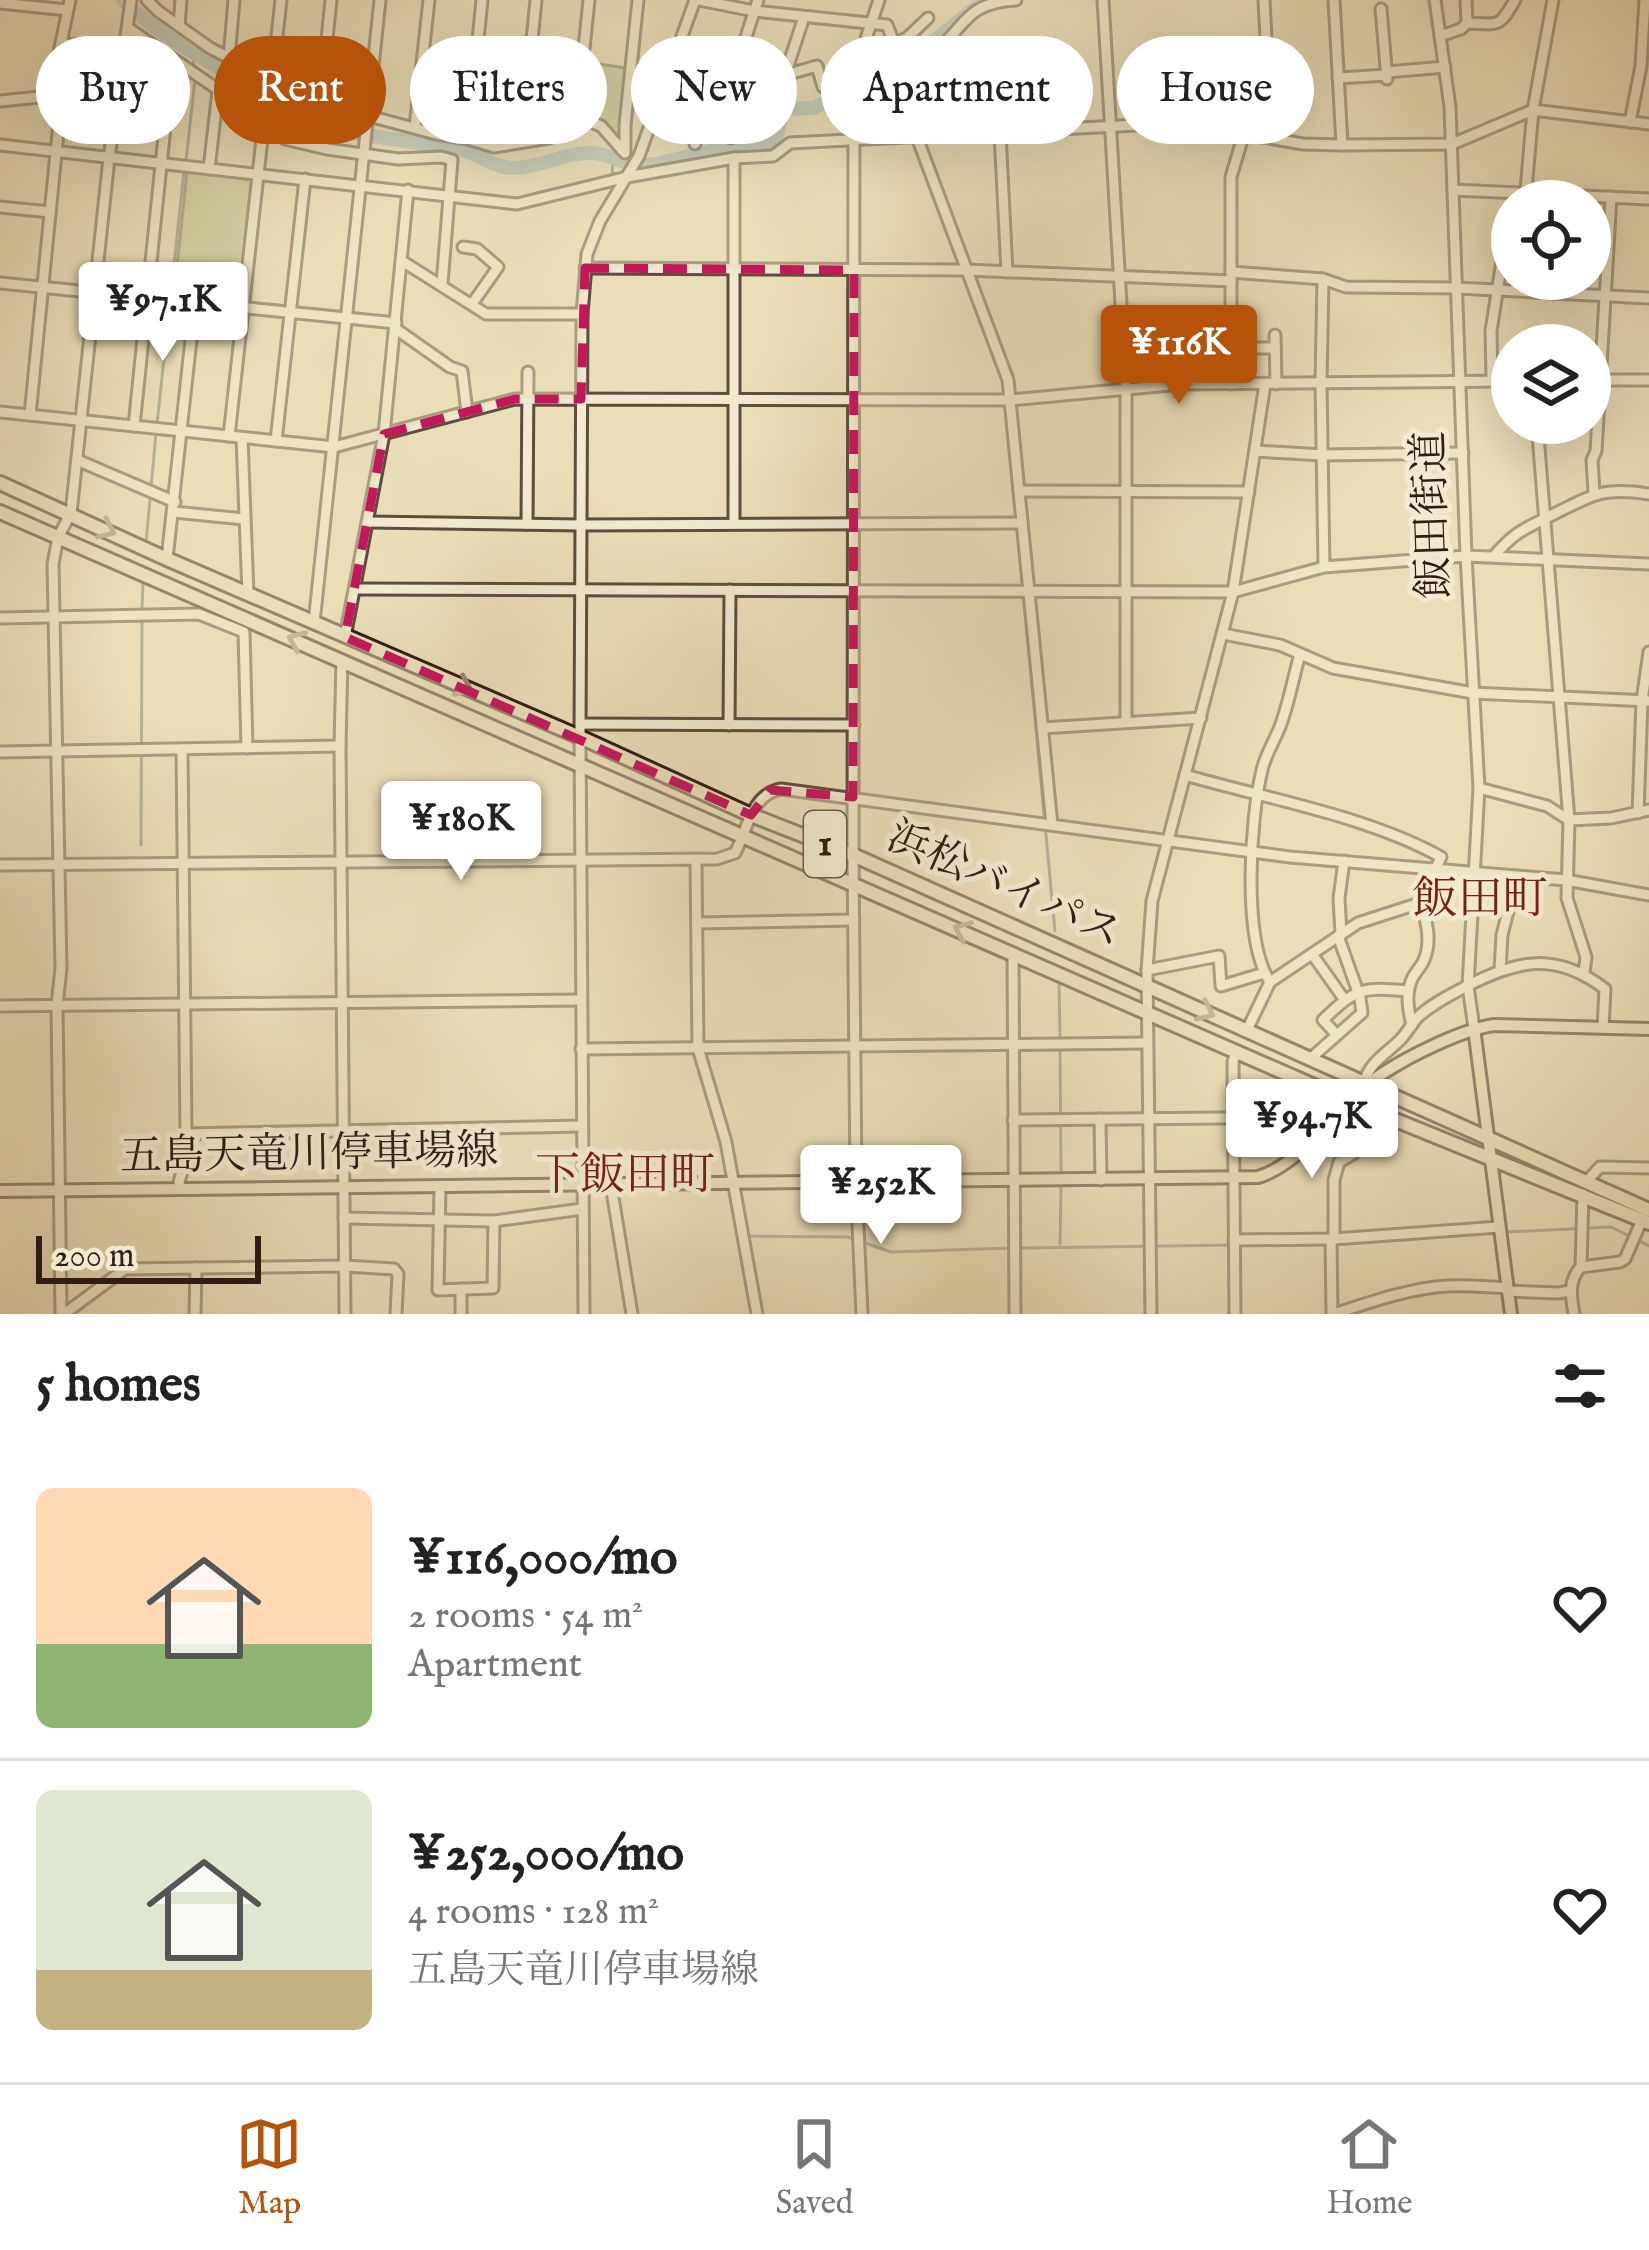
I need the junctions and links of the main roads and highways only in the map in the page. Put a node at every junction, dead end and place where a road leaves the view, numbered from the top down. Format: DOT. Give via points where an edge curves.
graph roads {
  1 [pos="0,483"];
  2 [pos="0,512"];
  3 [pos="1474,1028"];
  4 [pos="1649,1029"];
  5 [pos="1366,1082"];
  6 [pos="1351,1102"];
  7 [pos="1488,1137"];
  8 [pos="1492,1161"];
  9 [pos="1584,1188"];
  10 [pos="0,1191"];
  11 [pos="1647,1218"];
  12 [pos="1511,1314"];
  1 -- 5 [label="highway, 浜松バイパス / 1, one-way" via="345,637 580,730 751,814"];
  6 -- 2 [label="highway, 浜松バイパス / 1, one-way"];
  3 -- 4 [label="main road, 五島天竜川停車場線"];
  3 -- 5 [label="main road, 五島天竜川停車場線"];
  3 -- 7 [label="main road"];
  5 -- 6 [label="main road, 五島天竜川停車場線"];
  5 -- 7 [label="highway, 浜松バイパス / 1"];
  6 -- 8 [label="highway, 浜松バイパス / 1"];
  6 -- 10 [label="main road, 五島天竜川停車場線" via="1270,1174 1234,1179"];
  7 -- 8 [label="main road"];
  7 -- 9 [label="highway, 浜松バイパス / 1"];
  8 -- 9 [label="highway, 浜松バイパス / 1"];
  8 -- 12 [label="main road"];
  9 -- 11 [label="highway, 浜松バイパス / 1"];
}
